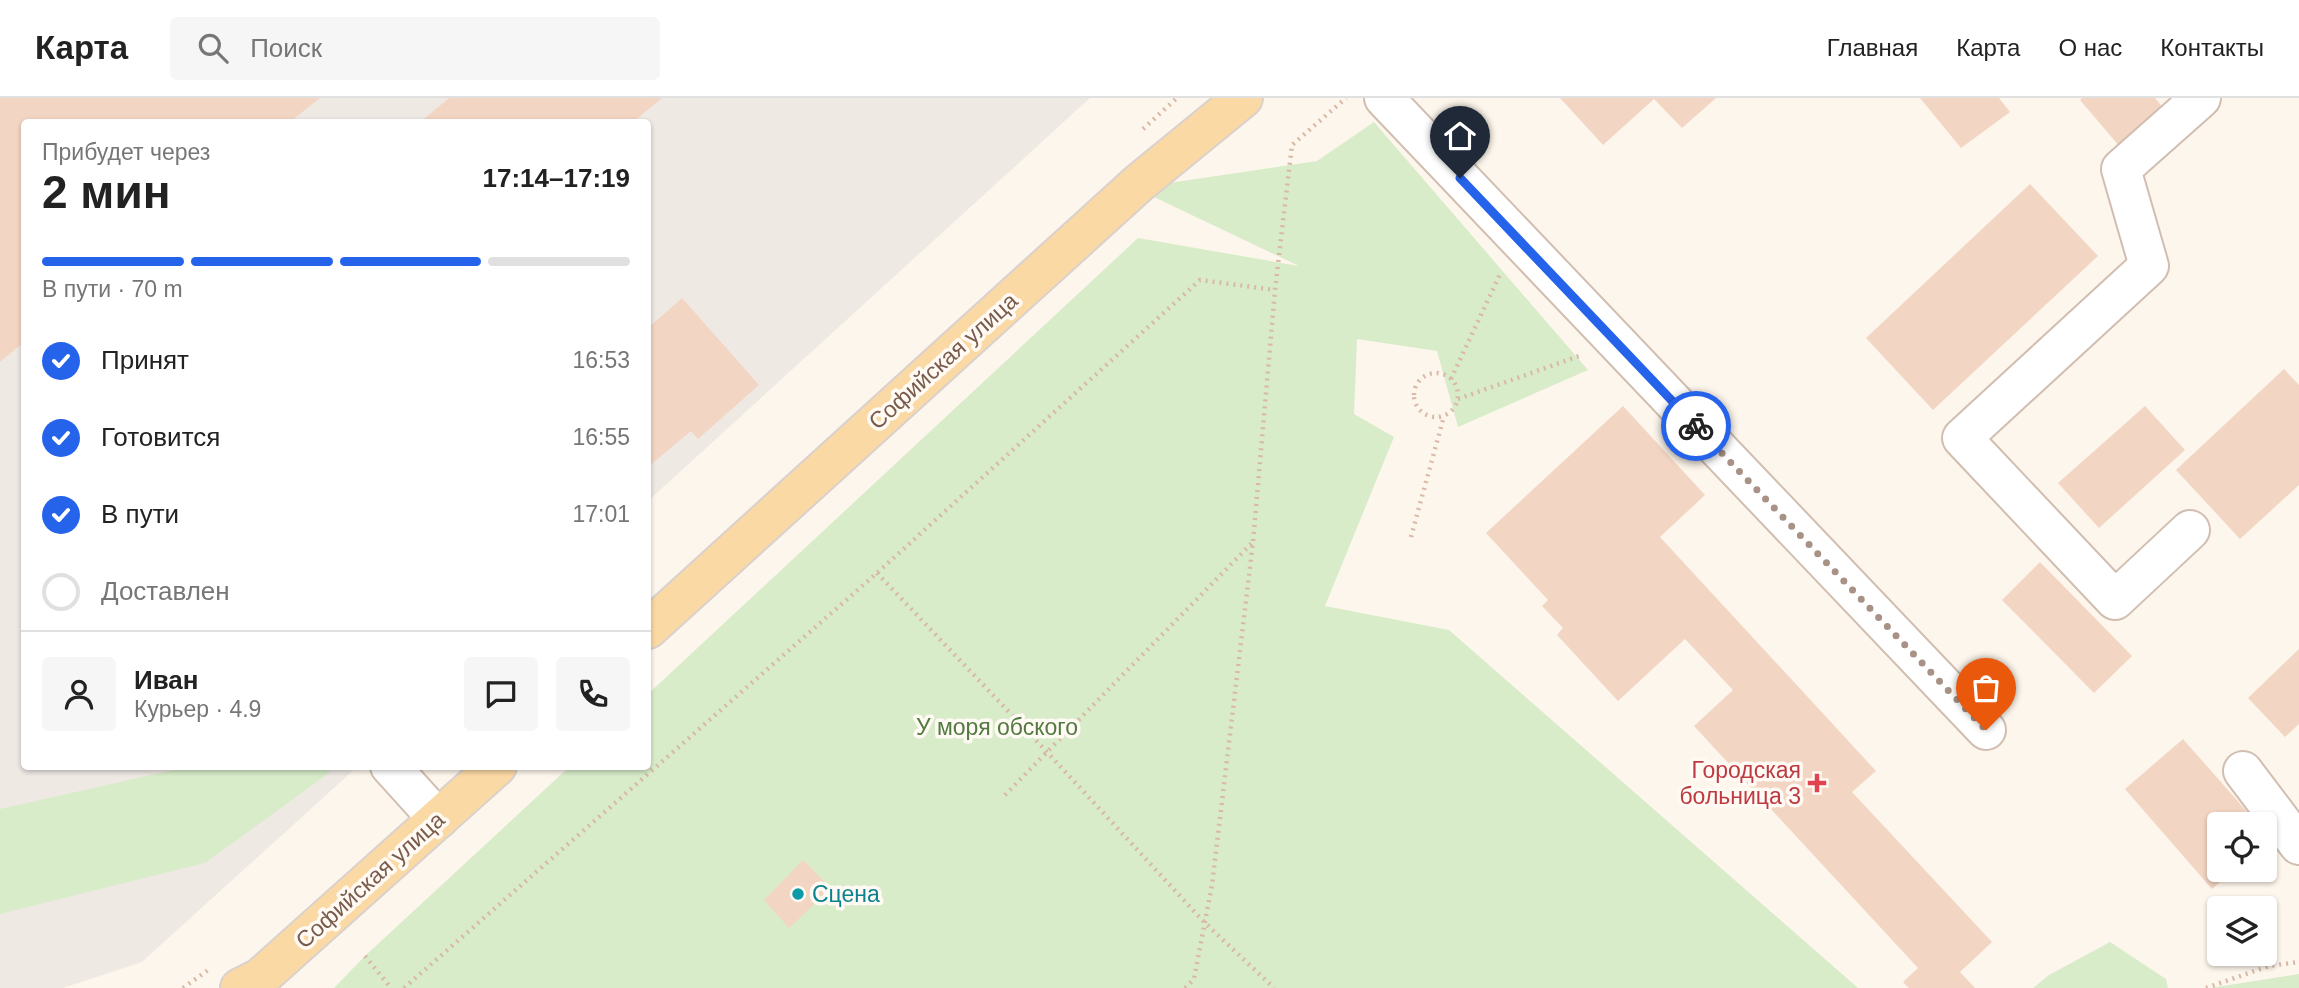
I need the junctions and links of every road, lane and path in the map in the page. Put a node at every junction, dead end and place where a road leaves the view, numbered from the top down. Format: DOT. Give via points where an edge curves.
graph roads {
  1 [pos="1243,98"];
  2 [pos="1346,98"];
  3 [pos="1384,98"];
  4 [pos="2202,98"];
  5 [pos="1517,238"];
  6 [pos="1275,290"];
  7 [pos="1617,343"];
  8 [pos="1451,379"];
  9 [pos="1458,399"];
  10 [pos="1444,416"];
  11 [pos="2190,530"];
  12 [pos="1411,537"];
  13 [pos="1253,542"];
  14 [pos="877,573"];
  15 [pos="651,626"];
  16 [pos="1986,730"];
  17 [pos="1046,752"];
  18 [pos="394,770"];
  19 [pos="493,770"];
  20 [pos="2243,771"];
  21 [pos="1004,795"];
  22 [pos="438,819"];
  23 [pos="2299,845"];
  24 [pos="1204,922"];
  25 [pos="365,956"];
  26 [pos="2299,962"];
  27 [pos="240,988"];
  28 [pos="391,988"];
  29 [pos="404,988"];
  30 [pos="1185,988"];
  31 [pos="1273,988"];
  32 [pos="2206,988"];
  1 -- 15 [label="main road, Софийская улица" via="1139,183"];
  2 -- 6 [label="path" via="1292,145"];
  3 -- 5 [label="street"];
  4 -- 11 [label="street" via="2121,169 2149,266 1962,438 2115,600"];
  5 -- 7 [label="street"];
  5 -- 8 [label="path"];
  6 -- 13 [label="path"];
  6 -- 14 [label="path" via="1200,279"];
  7 -- 9 [label="path"];
  7 -- 16 [label="street"];
  8 -- 9 [label="path"];
  8 -- 10 [label="path" via="1430,374 1415,388 1419,408 1430,416"];
  9 -- 10 [label="path"];
  10 -- 12 [label="path"];
  13 -- 17 [label="path"];
  13 -- 24 [label="path"];
  14 -- 17 [label="path"];
  14 -- 29 [label="path"];
  17 -- 21 [label="path"];
  17 -- 24 [label="path"];
  18 -- 22 [label="street"];
  19 -- 22 [label="main road, Софийская улица"];
  20 -- 23 [label="street"];
  22 -- 27 [label="main road, Софийская улица" via="260,978"];
  24 -- 30 [label="path" via="1194,979"];
  24 -- 31 [label="path"];
  25 -- 28 [label="path"];
  26 -- 32 [label="path" via="2269,966"];
}
